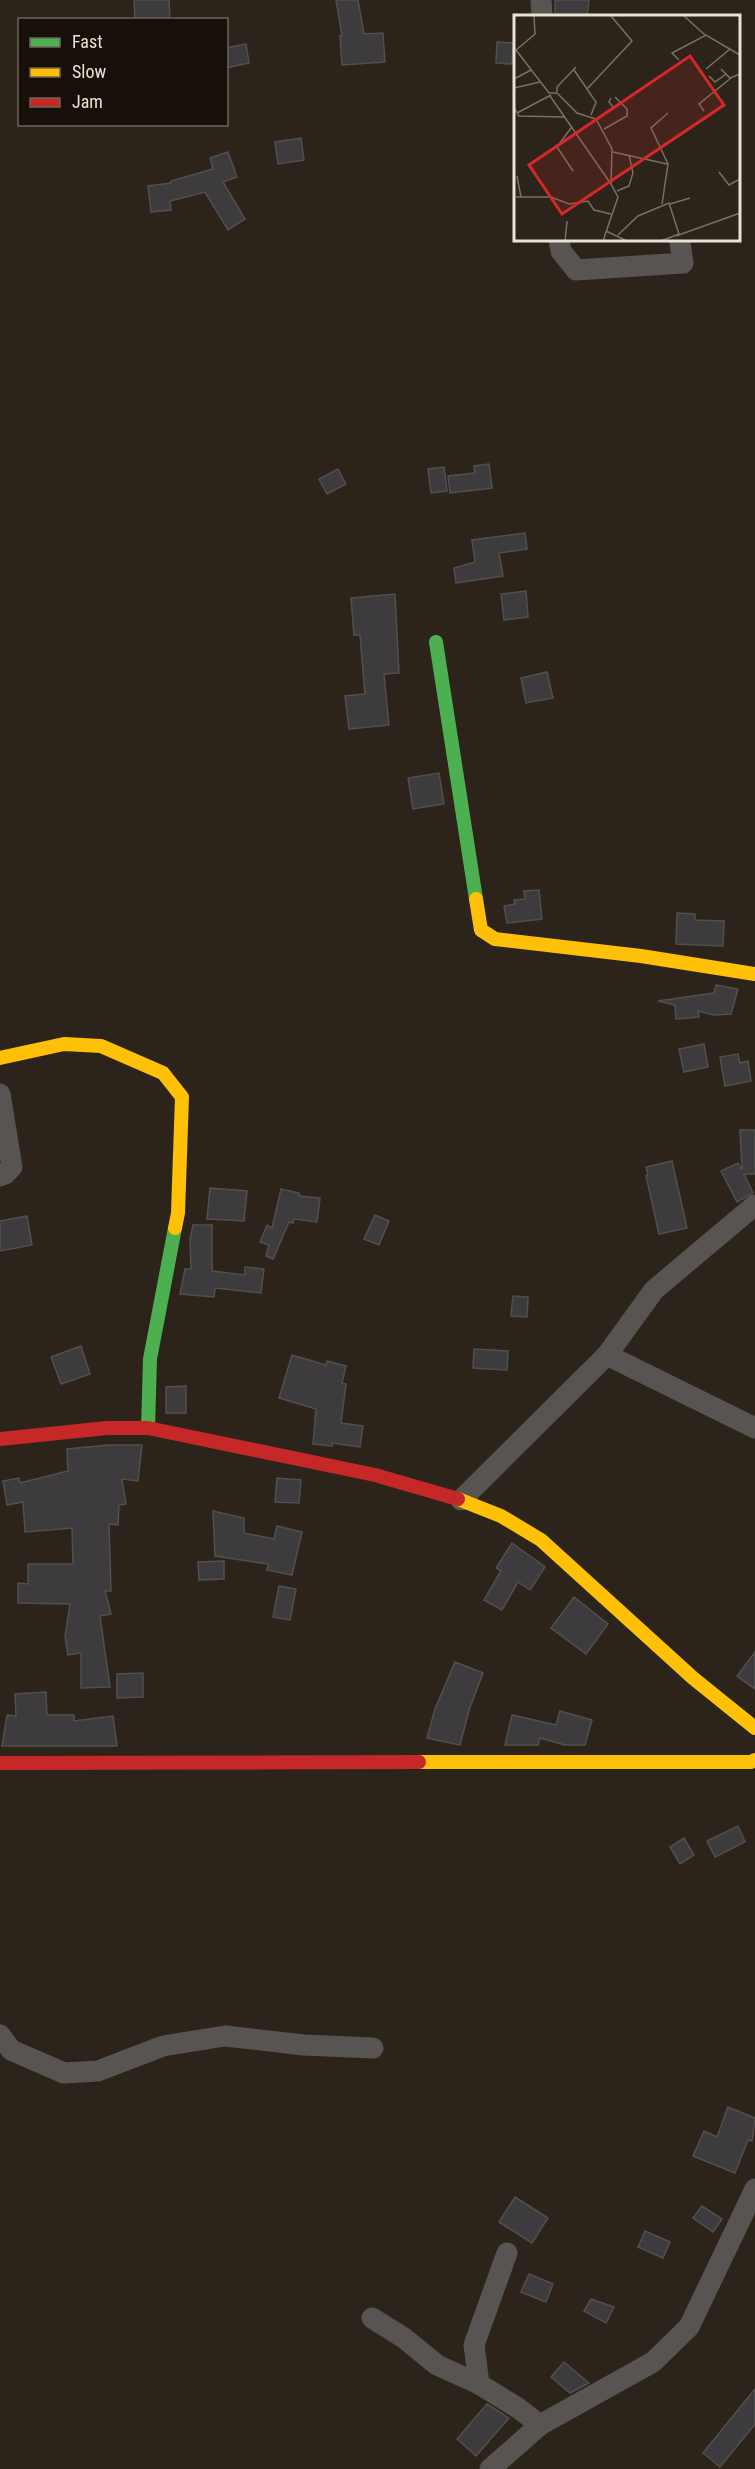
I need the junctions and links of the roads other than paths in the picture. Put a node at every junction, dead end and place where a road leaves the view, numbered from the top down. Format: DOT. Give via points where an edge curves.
graph roads {
  1 [pos="541,0"];
  2 [pos="542,15"];
  3 [pos="559,242"];
  4 [pos="680,243"];
  5 [pos="436,642"];
  6 [pos="755,974"];
  7 [pos="0,1058"];
  8 [pos="0,1094"];
  9 [pos="0,1176"];
  10 [pos="755,1204"];
  11 [pos="608,1355"];
  12 [pos="148,1428"];
  13 [pos="755,1428"];
  14 [pos="0,1439"];
  15 [pos="461,1500"];
  16 [pos="755,1728"];
  17 [pos="755,1760"];
  18 [pos="0,1763"];
  19 [pos="0,2035"];
  20 [pos="373,2048"];
  21 [pos="755,2189"];
  22 [pos="507,2253"];
  23 [pos="372,2318"];
  24 [pos="479,2384"];
  25 [pos="540,2425"];
  26 [pos="490,2469"];
  1 -- 2 [label="street"];
  3 -- 4 [label="street" via="561,251 576,270 683,263"];
  5 -- 6 [label="street" via="481,930 495,939"];
  7 -- 12 [label="street" via="64,1044 101,1046 163,1073 182,1097 178,1213 150,1359"];
  8 -- 9 [label="street" via="12,1167"];
  10 -- 11 [label="street" via="654,1290"];
  11 -- 13 [label="street"];
  11 -- 15 [label="street"];
  12 -- 14 [label="street" via="107,1428"];
  12 -- 15 [label="street" via="375,1475"];
  15 -- 16 [label="street" via="501,1516 541,1540 693,1678"];
  17 -- 18 [label="street"];
  19 -- 20 [label="street" via="11,2050 64,2073 98,2071 163,2046 225,2037"];
  21 -- 25 [label="street" via="688,2327 653,2362"];
  22 -- 24 [label="street" via="474,2345"];
  23 -- 24 [label="street" via="437,2365"];
  24 -- 25 [label="street"];
  25 -- 26 [label="street"];
}
